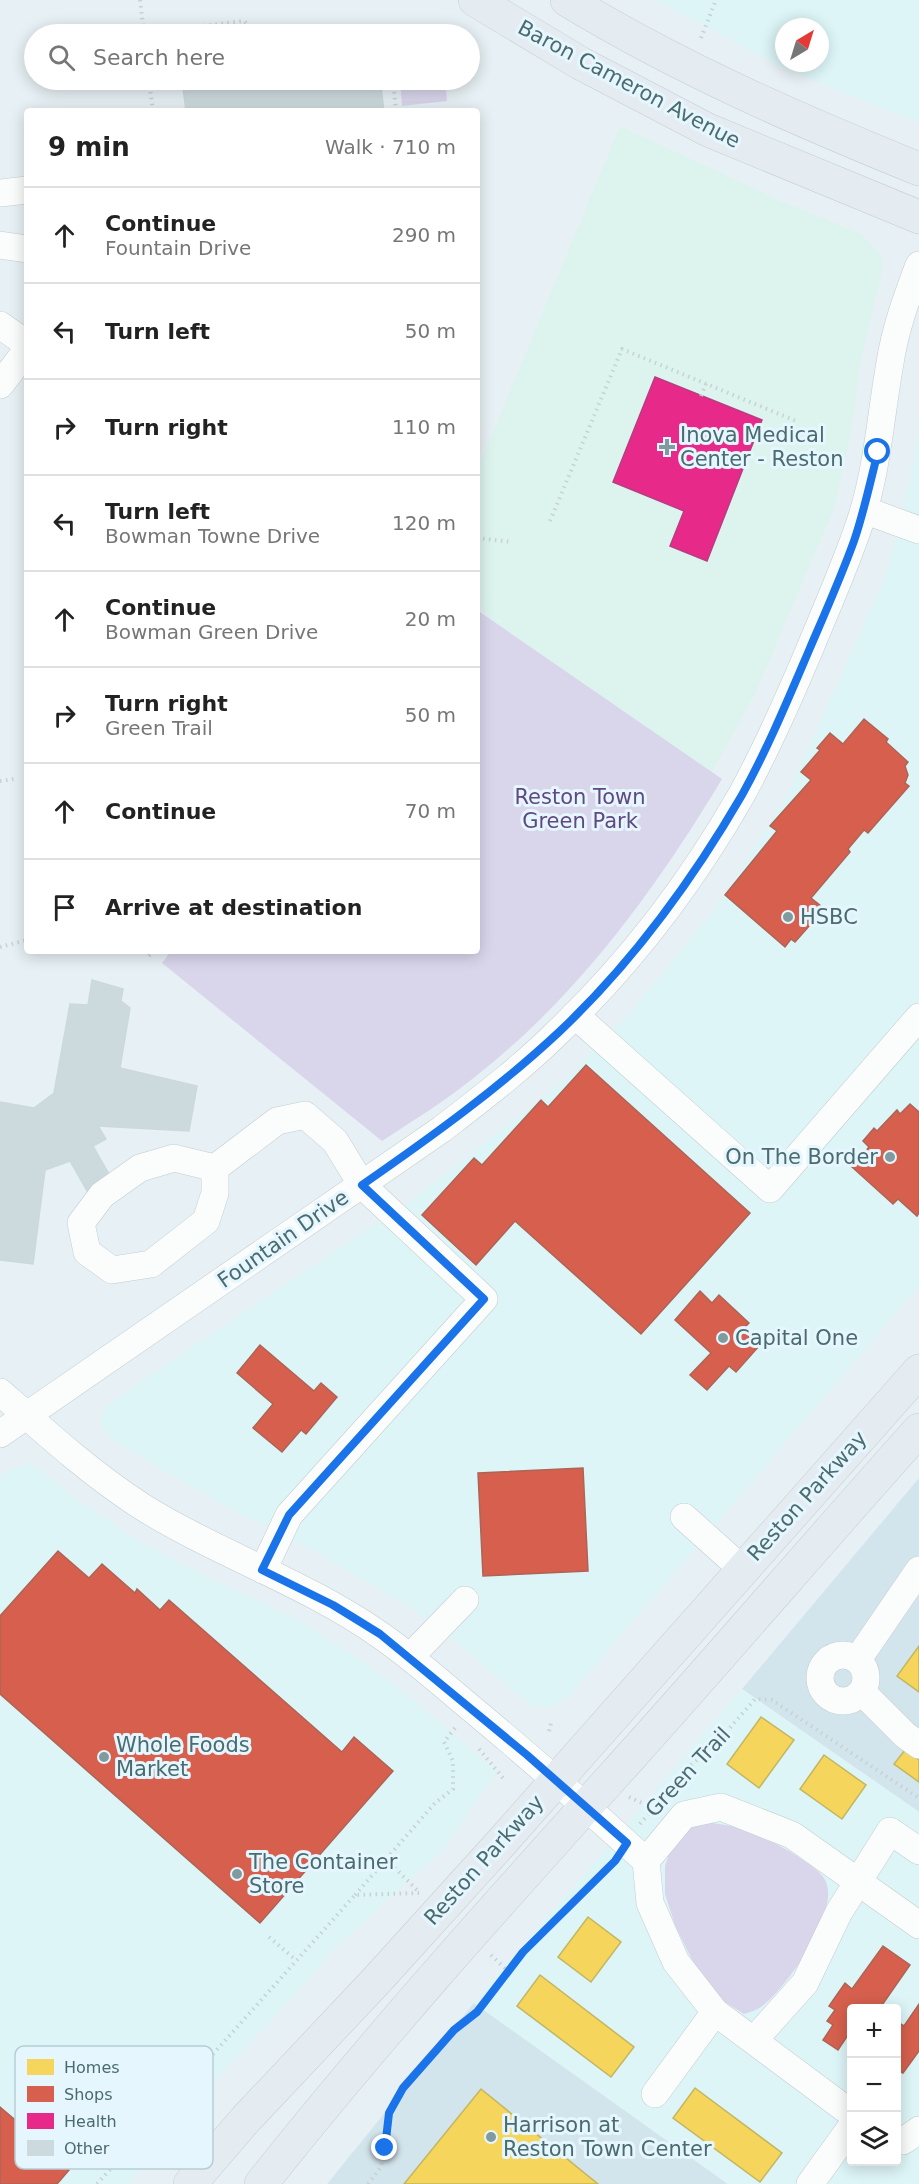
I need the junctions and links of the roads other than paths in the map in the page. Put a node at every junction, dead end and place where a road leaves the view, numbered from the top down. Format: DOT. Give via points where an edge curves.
graph roads {
  1 [pos="475,0"];
  2 [pos="567,0"];
  3 [pos="919,169"];
  4 [pos="24,190"];
  5 [pos="0,193"];
  6 [pos="919,218"];
  7 [pos="0,245"];
  8 [pos="24,249"];
  9 [pos="919,265"];
  10 [pos="0,325"];
  11 [pos="24,342"];
  12 [pos="24,354"];
  13 [pos="0,385"];
  14 [pos="864,510"];
  15 [pos="919,530"];
  16 [pos="575,1015"];
  17 [pos="919,1017"];
  18 [pos="216,1168"];
  19 [pos="362,1185"];
  20 [pos="919,1371"];
  21 [pos="0,1392"];
  22 [pos="27,1416"];
  23 [pos="919,1430"];
  24 [pos="0,1434"];
  25 [pos="684,1517"];
  26 [pos="742,1569"];
  27 [pos="262,1570"];
  28 [pos="919,1570"];
  29 [pos="465,1600"];
  30 [pos="410,1657"];
  31 [pos="858,1659"];
  32 [pos="862,1692"];
  33 [pos="919,1745"];
  34 [pos="555,1780"];
  35 [pos="584,1806"];
  36 [pos="919,1851"];
  37 [pos="637,1852"];
  38 [pos="857,1882"];
  39 [pos="919,1925"];
  40 [pos="714,2012"];
  41 [pos="754,2040"];
  42 [pos="655,2094"];
  43 [pos="849,2112"];
  44 [pos="919,2130"];
  45 [pos="847,2133"];
  46 [pos="901,2140"];
  47 [pos="213,2157"];
  48 [pos="203,2169"];
  49 [pos="190,2184"];
  50 [pos="261,2184"];
  51 [pos="810,2184"];
  1 -- 6 [label="main road, Baron Cameron Avenue" via="580,63 708,130"];
  2 -- 3 [label="main road, Baron Cameron Avenue" via="721,84"];
  4 -- 5 [label="street"];
  7 -- 8 [label="street"];
  9 -- 14 [label="street, Fountain Drive" via="890,362 878,452"];
  10 -- 11 [label="street"];
  12 -- 13 [label="street"];
  14 -- 15 [label="street"];
  14 -- 16 [label="street, Fountain Drive" via="798,675 742,794 702,860 657,921"];
  16 -- 17 [label="street" via="770,1189"];
  16 -- 19 [label="street, Fountain Drive" via="503,1082"];
  18 -- 18 [label="street" via="174,1158 140,1168 102,1195 81,1223 87,1252 112,1269 151,1264 206,1221 215,1193"];
  18 -- 19 [label="street" via="277,1121 305,1115 335,1141"];
  19 -- 22 [label="street, Fountain Drive"];
  19 -- 27 [label="street" via="484,1299 289,1515"];
  20 -- 26 [label="main road, Reston Parkway"];
  21 -- 22 [label="street"];
  22 -- 24 [label="street, Fountain Drive"];
  22 -- 27 [label="street" via="141,1506"];
  23 -- 35 [label="main road, Reston Parkway"];
  25 -- 26 [label="street"];
  26 -- 34 [label="main road, Reston Parkway"];
  27 -- 30 [label="street" via="333,1605"];
  28 -- 31 [label="street"];
  29 -- 30 [label="street"];
  30 -- 34 [label="street"];
  31 -- 32 [label="street" via="867,1681"];
  31 -- 32 [label="street" via="834,1656 820,1675 829,1697 852,1700"];
  32 -- 33 [label="street"];
  34 -- 35 [label="street"];
  34 -- 47 [label="main road, Reston Parkway"];
  35 -- 37 [label="street"];
  35 -- 50 [label="main road, Reston Parkway" via="369,2051"];
  36 -- 38 [label="street" via="890,1831"];
  37 -- 38 [label="street" via="684,1815 721,1807 792,1835"];
  37 -- 40 [label="street" via="650,1904 676,1962"];
  38 -- 39 [label="street"];
  38 -- 41 [label="street" via="805,1983"];
  40 -- 41 [label="street"];
  40 -- 42 [label="street"];
  41 -- 43 [label="street"];
  44 -- 46 [label="street"];
  45 -- 51 [label="street"];
  48 -- 49 [label="main road, Reston Parkway"];
}
